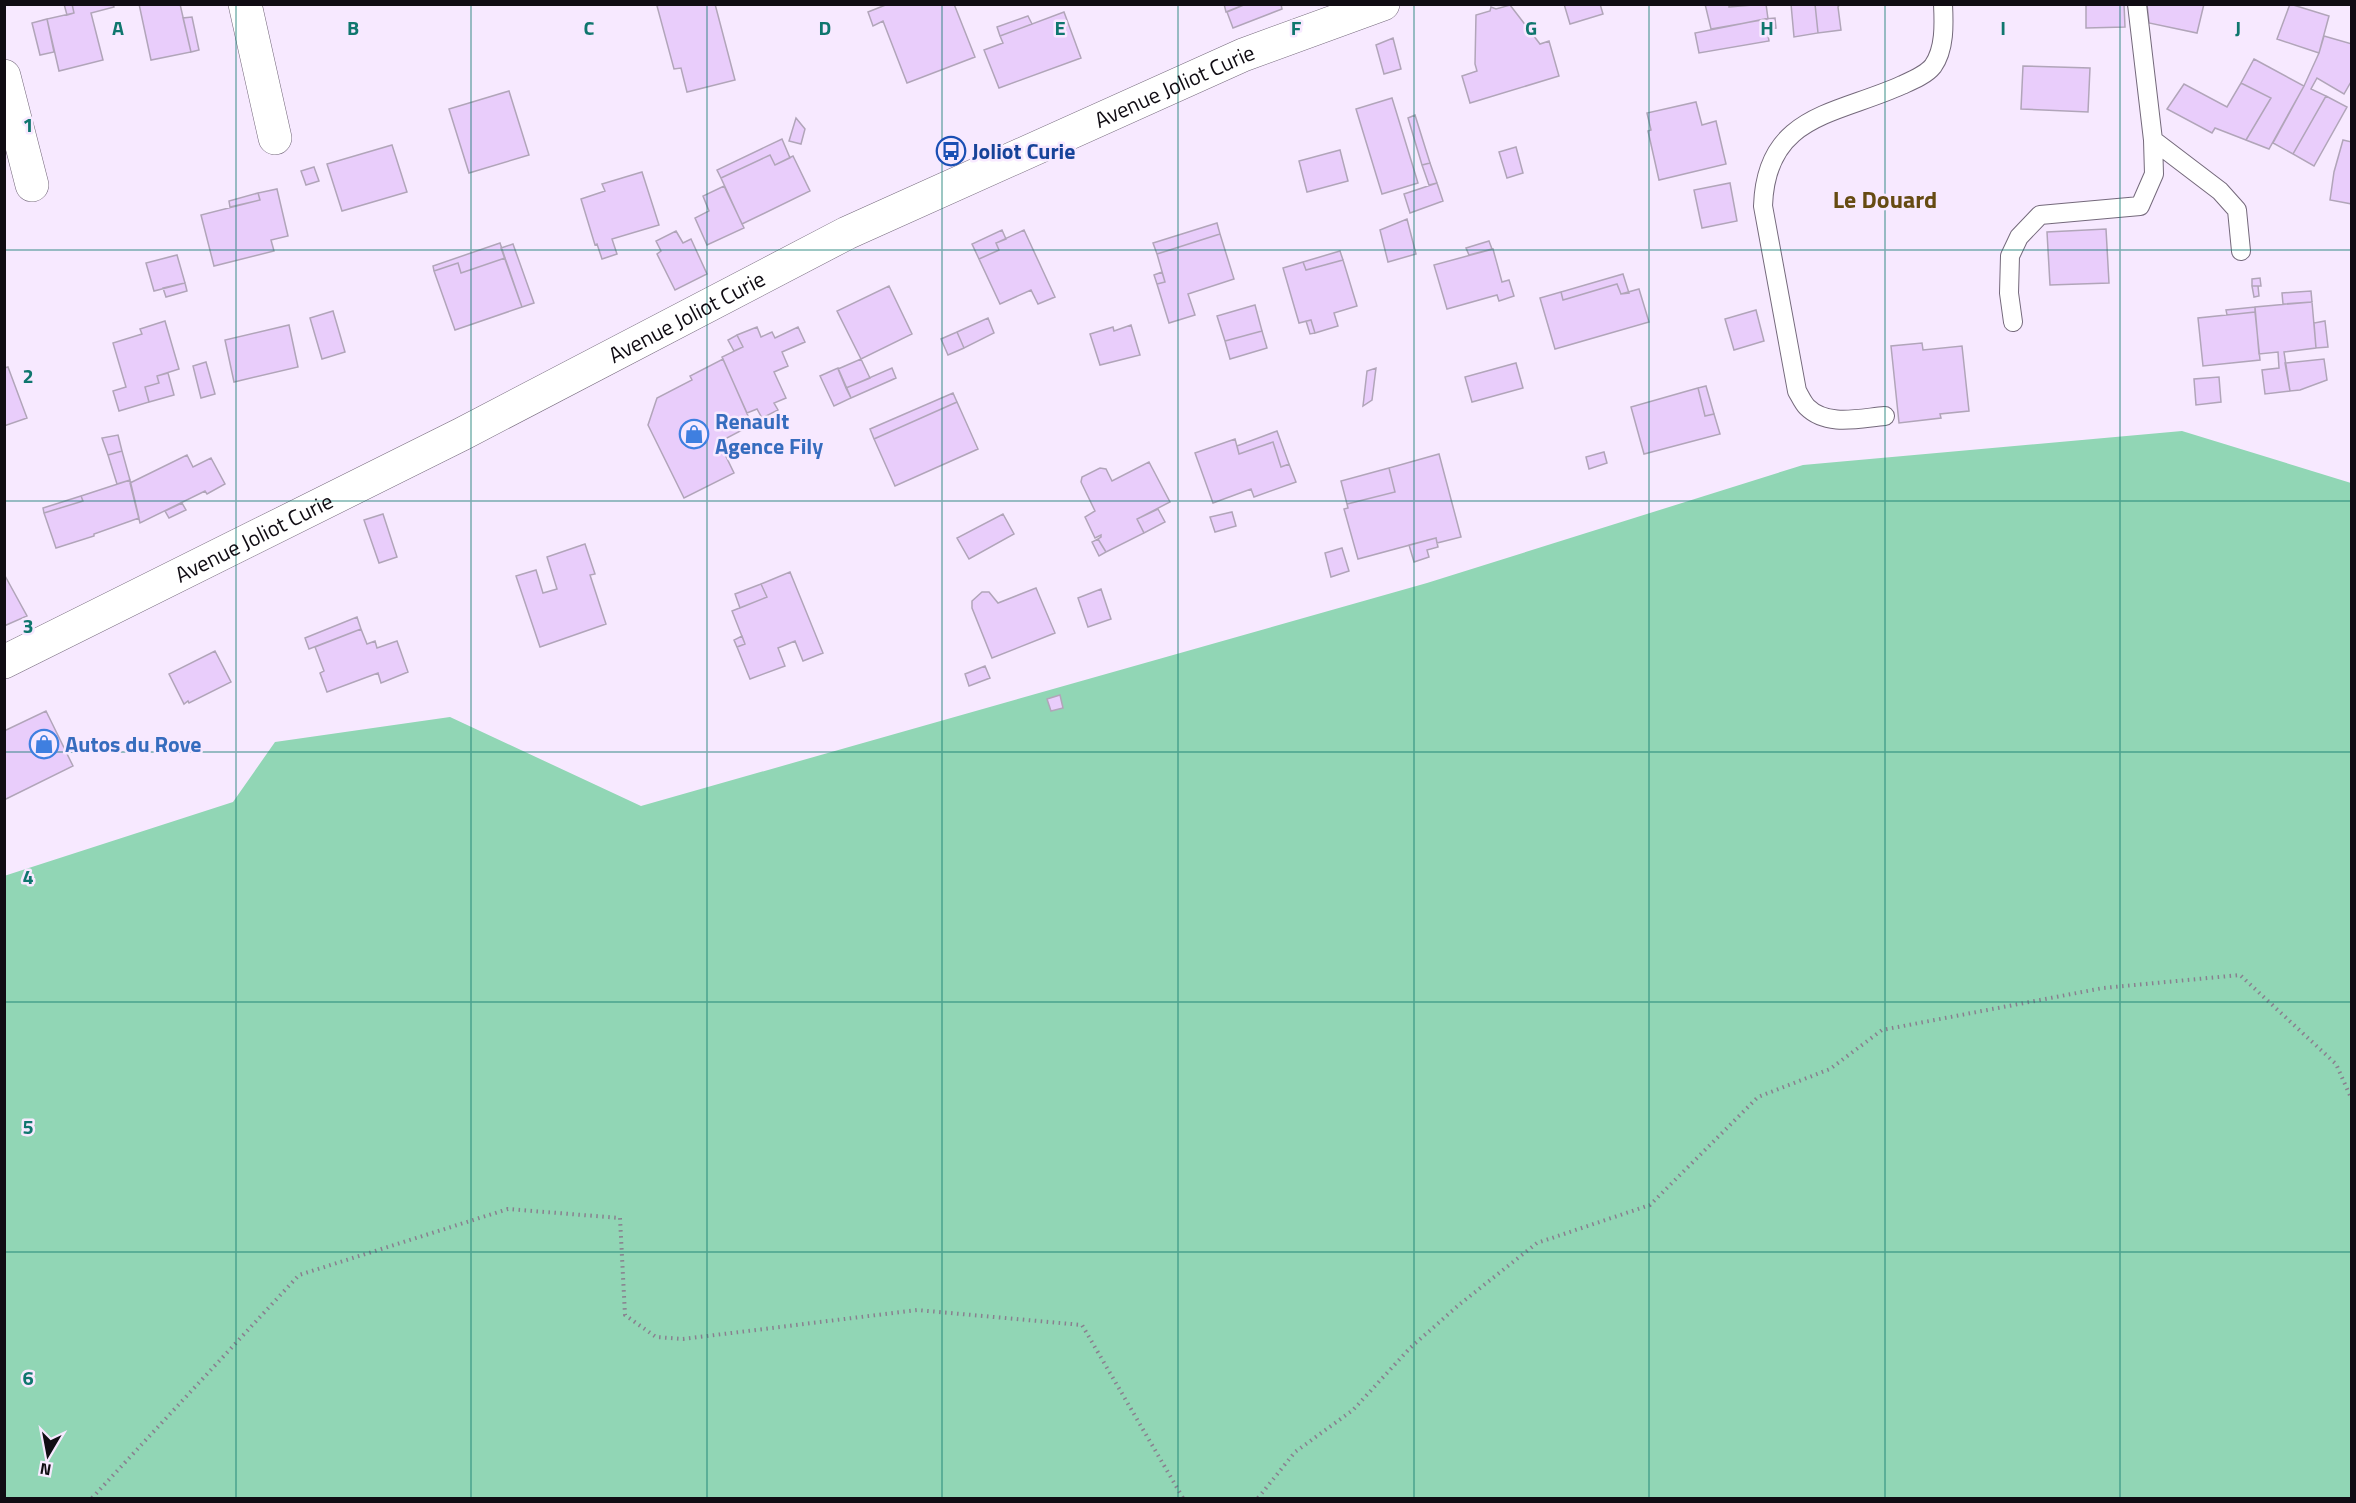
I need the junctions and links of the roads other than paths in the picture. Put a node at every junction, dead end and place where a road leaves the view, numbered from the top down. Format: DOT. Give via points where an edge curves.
graph roads {
  1 [pos="246,4"];
  2 [pos="1383,4"];
  3 [pos="1943,4"];
  4 [pos="2137,4"];
  5 [pos="4,76"];
  6 [pos="275,138"];
  7 [pos="2153,140"];
  8 [pos="32,185"];
  9 [pos="2241,251"];
  10 [pos="2013,322"];
  11 [pos="1885,416"];
  12 [pos="4,662"];
  1 -- 6 [label="street"];
  2 -- 12 [label="street, Avenue Joliot Curie" via="1243,55 847,233 462,434"];
  3 -- 11 [label="lane" via="1944,28 1932,68 1891,90 1814,117 1793,131 1776,153 1764,183 1763,206 1797,391 1807,407 1822,417 1839,420"];
  4 -- 7 [label="lane"];
  5 -- 8 [label="street"];
  7 -- 9 [label="lane" via="2220,191 2237,210"];
  7 -- 10 [label="lane" via="2154,174 2140,206 2040,215 2019,237 2010,256"];
}
